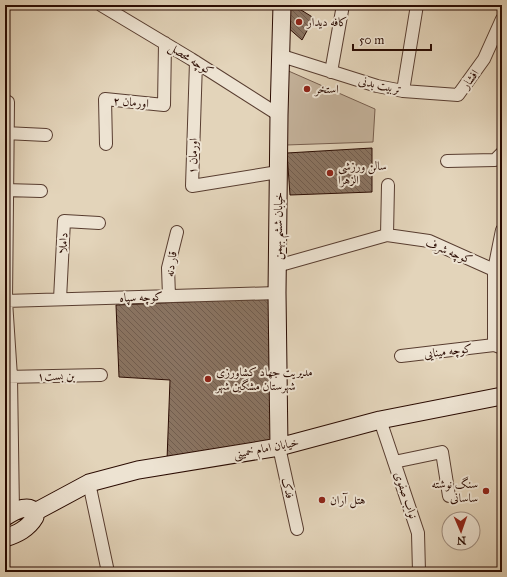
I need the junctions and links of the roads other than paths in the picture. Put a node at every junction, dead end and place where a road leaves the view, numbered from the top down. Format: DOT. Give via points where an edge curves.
graph roads {
  1 [pos="101,5"];
  2 [pos="282,5"];
  3 [pos="343,5"];
  4 [pos="417,5"];
  5 [pos="502,19"];
  6 [pos="165,43"];
  7 [pos="282,56"];
  8 [pos="196,62"];
  9 [pos="331,72"];
  10 [pos="403,91"];
  11 [pos="458,95"];
  12 [pos="5,102"];
  13 [pos="279,115"];
  14 [pos="6,133"];
  15 [pos="46,135"];
  16 [pos="106,144"];
  17 [pos="502,153"];
  18 [pos="447,161"];
  19 [pos="278,172"];
  20 [pos="388,185"];
  21 [pos="6,190"];
  22 [pos="41,191"];
  23 [pos="98,223"];
  24 [pos="502,230"];
  25 [pos="177,232"];
  26 [pos="387,235"];
  27 [pos="277,266"];
  28 [pos="494,270"];
  29 [pos="277,293"];
  30 [pos="169,296"];
  31 [pos="60,299"];
  32 [pos="5,301"];
  33 [pos="498,346"];
  34 [pos="401,356"];
  35 [pos="101,375"];
  36 [pos="8,377"];
  37 [pos="502,396"];
  38 [pos="380,420"];
  39 [pos="279,447"];
  40 [pos="394,462"];
  41 [pos="89,483"];
  42 [pos="449,496"];
  43 [pos="35,512"];
  44 [pos="9,514"];
  45 [pos="298,529"];
  46 [pos="5,538"];
  47 [pos="108,572"];
  48 [pos="419,572"];
  1 -- 6 [label="street, کوچه محصل"];
  2 -- 7 [label="main road, خیابان ششم بهمن"];
  3 -- 9 [label="street"];
  4 -- 10 [label="street"];
  5 -- 11 [label="street, افشار" via="484,59"];
  6 -- 8 [label="street, کوچه محصل"];
  6 -- 16 [label="street, اورمان ۲" via="164,105 106,99"];
  7 -- 9 [label="street, تربیت بدنی"];
  7 -- 13 [label="main road, خیابان ششم بهمن"];
  8 -- 13 [label="street, کوچه محصل"];
  8 -- 19 [label="street, اورمان ۱" via="192,186"];
  9 -- 10 [label="street, تربیت بدنی"];
  10 -- 11 [label="street, تربیت بدنی"];
  12 -- 14 [label="street" via="8,102"];
  13 -- 19 [label="main road, خیابان ششم بهمن"];
  14 -- 15 [label="street"];
  14 -- 21 [label="street"];
  17 -- 18 [label="street" via="495,160"];
  19 -- 27 [label="main road, خیابان ششم بهمن"];
  20 -- 26 [label="street"];
  21 -- 22 [label="street"];
  21 -- 32 [label="street"];
  23 -- 31 [label="street, داملا" via="64,221"];
  24 -- 28 [label="street"];
  25 -- 30 [label="street, قار دنه" via="168,268"];
  26 -- 27 [label="street, کوچه شرف"];
  26 -- 28 [label="street, کوچه شرف" via="429,241"];
  27 -- 29 [label="main road, خیابان ششم بهمن"];
  28 -- 33 [label="street"];
  29 -- 30 [label="street, کوچه سپاه"];
  29 -- 39 [label="main road, خیابان ششم بهمن"];
  30 -- 31 [label="street, کوچه سپاه"];
  31 -- 32 [label="street, کوچه سپاه"];
  32 -- 36 [label="street"];
  33 -- 34 [label="street, کوچه مینایی"];
  35 -- 36 [label="street, بن بست۱"];
  36 -- 44 [label="street"];
  37 -- 38 [label="main road, خیابان امام خمینی"];
  38 -- 39 [label="main road, خیابان امام خمینی"];
  38 -- 40 [label="street, نواب صفوی"];
  39 -- 41 [label="main road, خیابان امام خمینی" via="138,470"];
  39 -- 45 [label="street, فدک"];
  40 -- 42 [label="street" via="442,452"];
  40 -- 48 [label="street, نواب صفوی" via="418,533"];
  41 -- 43 [label="main road, خیابان امام خمینی"];
  41 -- 47 [label="street"];
  43 -- 44 [label="main road" via="28,508"];
  43 -- 46 [label="main road" via="35,517 26,528"];
}
